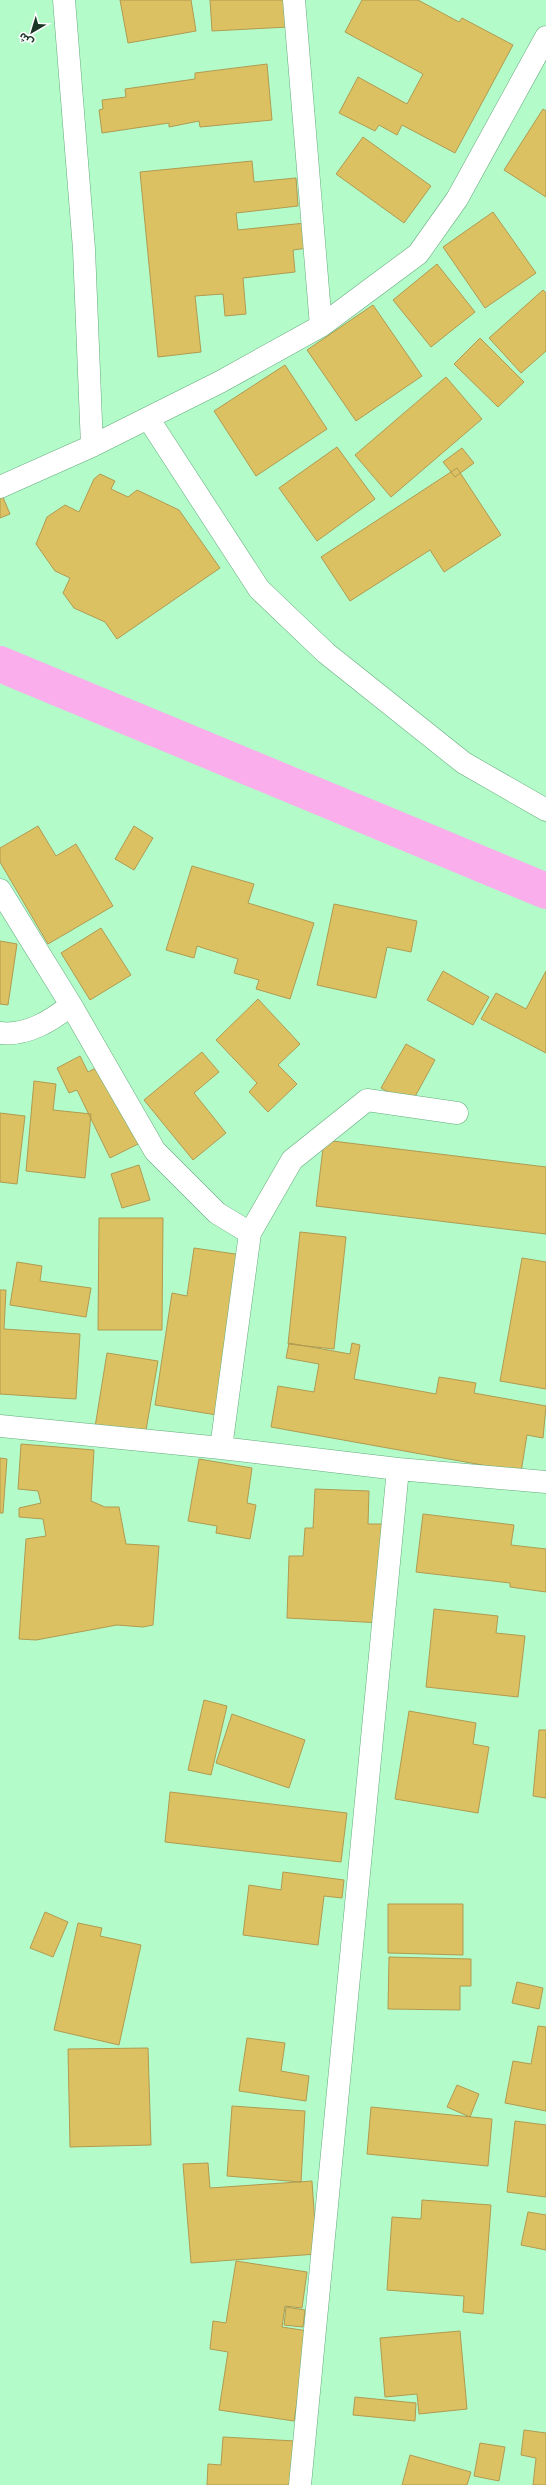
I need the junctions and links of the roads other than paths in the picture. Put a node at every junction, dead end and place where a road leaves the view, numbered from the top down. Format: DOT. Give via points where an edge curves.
graph roads {
  1 [pos="64,0"];
  2 [pos="294,0"];
  3 [pos="546,37"];
  4 [pos="321,326"];
  5 [pos="148,418"];
  6 [pos="92,446"];
  7 [pos="0,487"];
  8 [pos="546,810"];
  9 [pos="0,890"];
  10 [pos="71,1005"];
  11 [pos="0,1033"];
  12 [pos="457,1113"];
  13 [pos="250,1232"];
  14 [pos="0,1426"];
  15 [pos="221,1448"];
  16 [pos="398,1469"];
  17 [pos="546,1482"];
  18 [pos="300,2485"];
  1 -- 6 [label="street" via="84,249"];
  2 -- 4 [label="street"];
  3 -- 4 [label="street" via="457,198 418,254"];
  4 -- 5 [label="street" via="220,382"];
  5 -- 6 [label="street"];
  5 -- 8 [label="street" via="259,589 326,653 464,763"];
  6 -- 7 [label="street"];
  9 -- 10 [label="street"];
  10 -- 11 [label="street" via="41,1026 24,1031"];
  10 -- 13 [label="street" via="155,1151 217,1213"];
  12 -- 13 [label="street" via="367,1100 292,1160"];
  13 -- 15 [label="street"];
  14 -- 15 [label="street"];
  15 -- 16 [label="street"];
  16 -- 17 [label="street"];
  16 -- 18 [label="street"];
}
